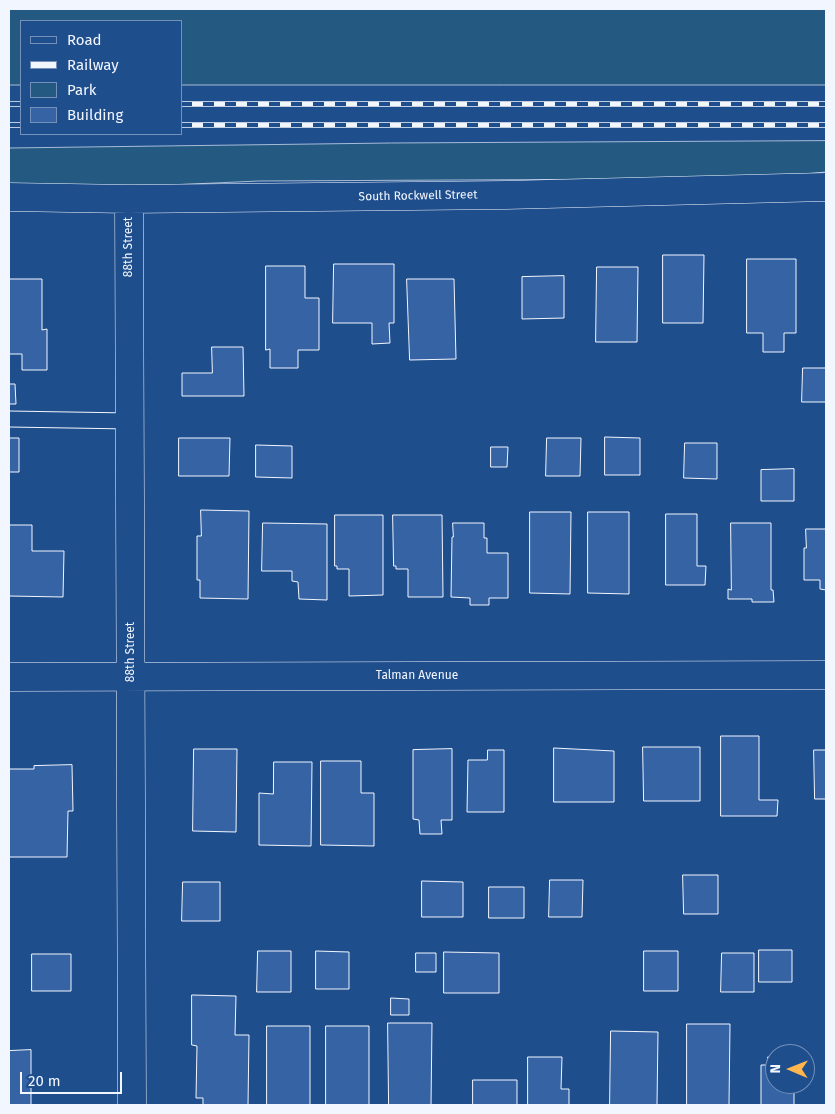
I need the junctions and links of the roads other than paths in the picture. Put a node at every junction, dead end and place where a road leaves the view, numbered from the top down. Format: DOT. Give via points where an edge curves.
graph roads {
  1 [pos="826,187"];
  2 [pos="9,197"];
  3 [pos="129,199"];
  4 [pos="9,419"];
  5 [pos="130,421"];
  6 [pos="826,675"];
  7 [pos="131,676"];
  8 [pos="9,677"];
  9 [pos="132,1105"];
  1 -- 3 [label="street, South Rockwell Street"];
  2 -- 3 [label="street, South Rockwell Street"];
  3 -- 5 [label="street, 88th Street"];
  4 -- 5 [label="lane"];
  5 -- 7 [label="street, 88th Street"];
  6 -- 7 [label="street, Talman Avenue"];
  7 -- 8 [label="street, Talman Avenue"];
  7 -- 9 [label="street, 88th Street"];
}
